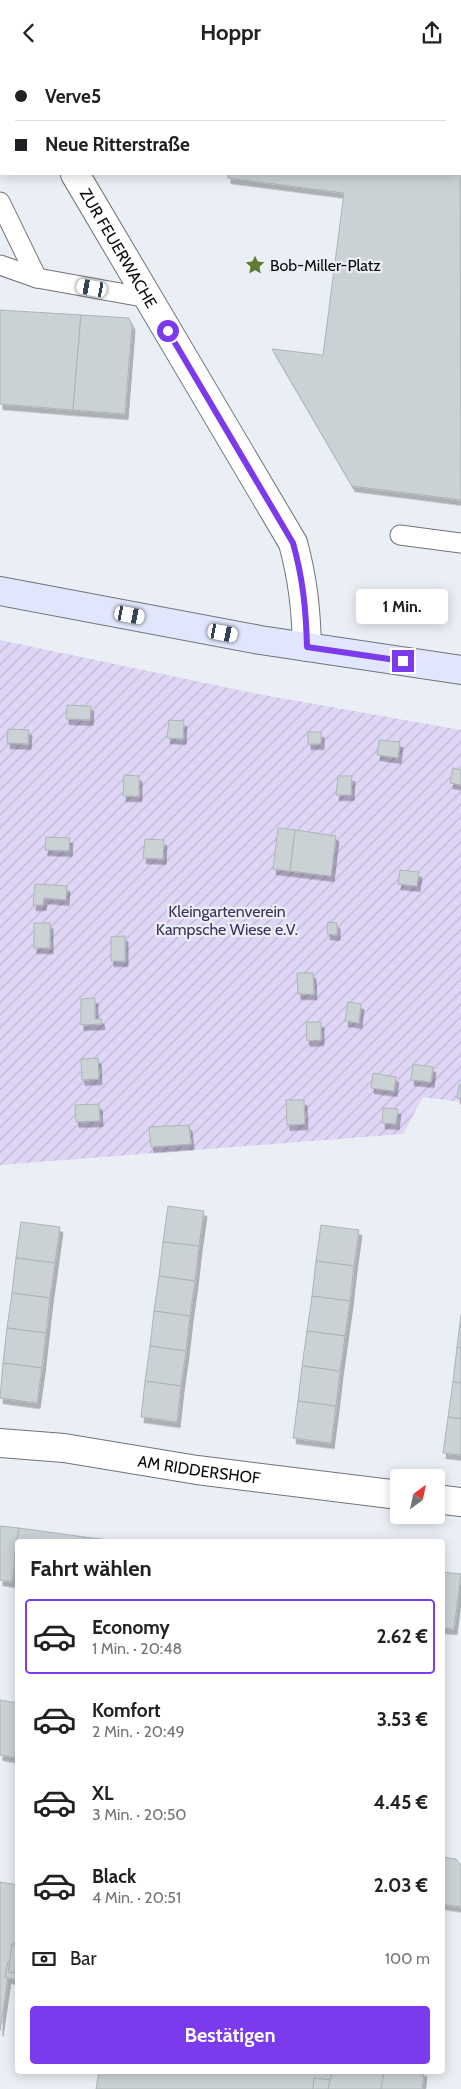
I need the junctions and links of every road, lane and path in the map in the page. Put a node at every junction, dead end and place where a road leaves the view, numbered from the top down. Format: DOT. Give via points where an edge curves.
graph roads {
  1 [pos="76,175"];
  2 [pos="0,202"];
  3 [pos="0,265"];
  4 [pos="37,278"];
  5 [pos="148,298"];
  6 [pos="400,535"];
  7 [pos="461,543"];
  8 [pos="0,591"];
  9 [pos="307,647"];
  10 [pos="461,670"];
  11 [pos="0,1443"];
  12 [pos="390,1494"];
  13 [pos="445,1500"];
  14 [pos="461,1502"];
  1 -- 5 [label="street, ZUR FEUERWACHE"];
  2 -- 4 [label="lane"];
  3 -- 4 [label="lane"];
  4 -- 5 [label="lane"];
  5 -- 9 [label="street, ZUR FEUERWACHE" via="293,543 302,578"];
  6 -- 7 [label="lane"];
  8 -- 9 [label="main road"];
  9 -- 10 [label="main road"];
  11 -- 12 [label="street, AM RIDDERSHOF" via="64,1448"];
  13 -- 14 [label="street"];
}
